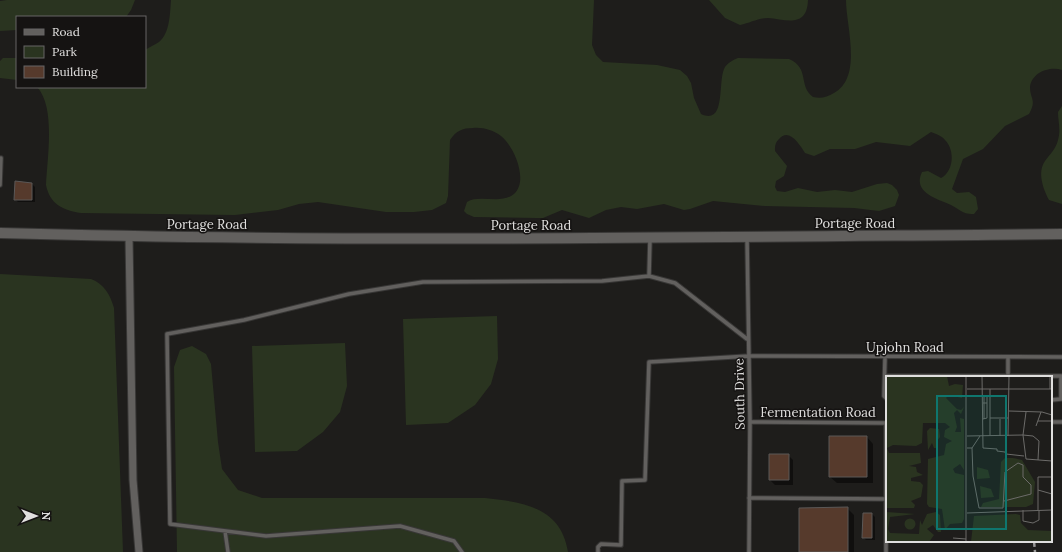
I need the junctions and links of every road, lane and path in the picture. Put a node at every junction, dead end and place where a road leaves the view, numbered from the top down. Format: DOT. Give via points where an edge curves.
graph roads {
  1 [pos="1,158"];
  2 [pos="0,185"];
  3 [pos="0,233"];
  4 [pos="1062,234"];
  5 [pos="747,236"];
  6 [pos="129,237"];
  7 [pos="650,238"];
  8 [pos="649,276"];
  9 [pos="748,339"];
  10 [pos="749,356"];
  11 [pos="885,358"];
  12 [pos="1008,358"];
  13 [pos="1062,358"];
  14 [pos="885,376"];
  15 [pos="1008,376"];
  16 [pos="1052,376"];
  17 [pos="886,398"];
  18 [pos="1052,400"];
  19 [pos="750,422"];
  20 [pos="886,423"];
  21 [pos="749,498"];
  22 [pos="886,499"];
  23 [pos="225,531"];
  24 [pos="139,552"];
  25 [pos="228,552"];
  26 [pos="462,552"];
  27 [pos="598,552"];
  28 [pos="748,552"];
  29 [pos="886,552"];
  1 -- 2 [label="lane"];
  3 -- 6 [label="main road, Portage Road"];
  4 -- 5 [label="main road, Portage Road"];
  5 -- 7 [label="main road, Portage Road"];
  5 -- 9 [label="lane, South Drive"];
  6 -- 7 [label="main road, Portage Road"];
  6 -- 24 [label="street" via="134,480"];
  7 -- 8 [label="lane"];
  8 -- 9 [label="lane" via="675,283"];
  8 -- 23 [label="lane" via="602,281 424,282 349,294 244,320 167,334 170,524"];
  9 -- 10 [label="lane, South Drive"];
  10 -- 11 [label="lane, Upjohn Road"];
  10 -- 19 [label="lane, South Drive"];
  10 -- 27 [label="lane, Upjohn Road" via="649,362 645,480 622,481 621,544 601,544"];
  11 -- 12 [label="lane, Upjohn Road"];
  11 -- 14 [label="lane"];
  12 -- 13 [label="lane, Upjohn Road"];
  12 -- 15 [label="lane"];
  14 -- 17 [label="lane"];
  16 -- 18 [label="lane" via="1061,376 1061,399"];
  19 -- 20 [label="lane, Fermentation Road"];
  19 -- 21 [label="lane, South Drive"];
  21 -- 22 [label="lane"];
  21 -- 28 [label="lane, South Drive"];
  22 -- 29 [label="lane"];
  23 -- 25 [label="lane"];
  23 -- 26 [label="lane" via="266,536 400,526 454,541"];
}
